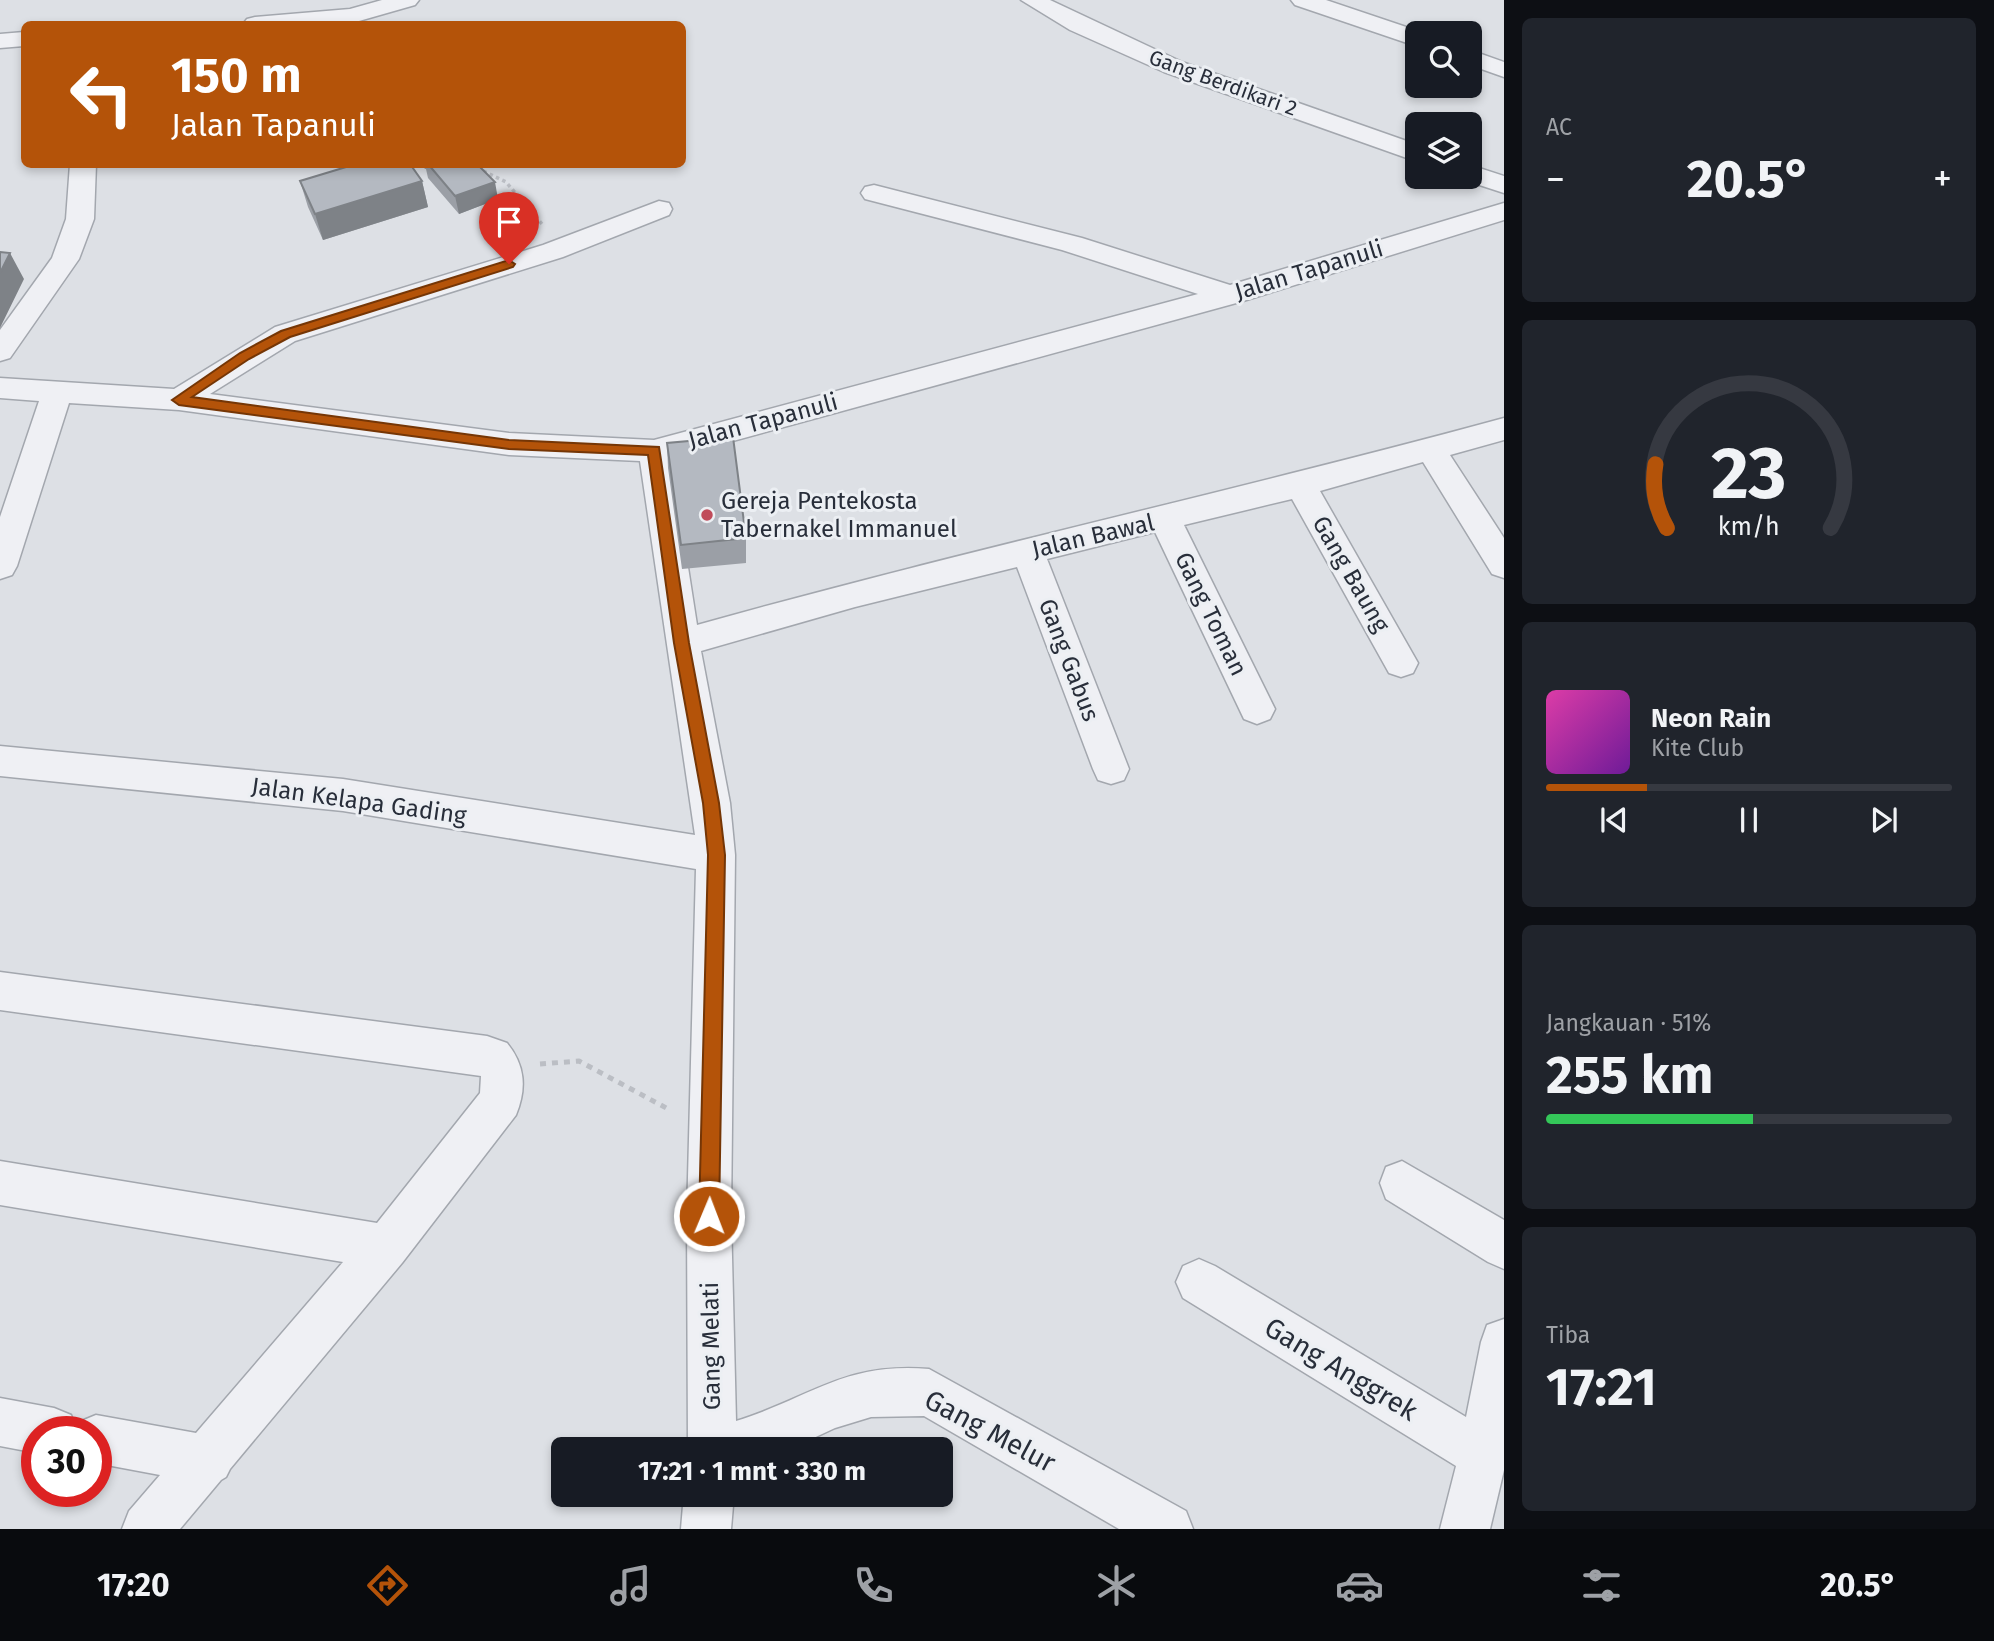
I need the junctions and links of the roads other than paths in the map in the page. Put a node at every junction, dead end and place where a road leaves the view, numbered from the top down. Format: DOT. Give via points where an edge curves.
graph roads {
  1 [pos="407,0"];
  2 [pos="1033,0"];
  3 [pos="1303,0"];
  4 [pos="291,21"];
  5 [pos="1405,35"];
  6 [pos="21,39"];
  7 [pos="0,41"];
  8 [pos="1482,62"];
  9 [pos="1504,70"];
  10 [pos="1405,149"];
  11 [pos="83,168"];
  12 [pos="1482,177"];
  13 [pos="1504,185"];
  14 [pos="874,193"];
  15 [pos="659,209"];
  16 [pos="1504,211"];
  17 [pos="1230,295"];
  18 [pos="0,352"];
  19 [pos="0,388"];
  20 [pos="57,392"];
  21 [pos="179,400"];
  22 [pos="1504,429"];
  23 [pos="1430,448"];
  24 [pos="654,451"];
  25 [pos="1300,485"];
  26 [pos="1165,519"];
  27 [pos="1027,551"];
  28 [pos="1504,565"];
  29 [pos="0,566"];
  30 [pos="682,643"];
  31 [pos="1401,663"];
  32 [pos="1257,709"];
  33 [pos="0,761"];
  34 [pos="1111,769"];
  35 [pos="716,855"];
  36 [pos="0,990"];
  37 [pos="0,1182"];
  38 [pos="1402,1183"];
  39 [pos="386,1247"];
  40 [pos="1504,1247"];
  41 [pos="1199,1282"];
  42 [pos="1504,1342"];
  43 [pos="0,1422"];
  44 [pos="21,1426"];
  45 [pos="712,1437"];
  46 [pos="762,1437"];
  47 [pos="112,1442"];
  48 [pos="1483,1455"];
  49 [pos="209,1460"];
  50 [pos="708,1507"];
  51 [pos="147,1529"];
  52 [pos="706,1529"];
  53 [pos="1168,1529"];
  54 [pos="1465,1529"];
  1 -- 4 [label="street" via="352,16"];
  2 -- 10 [label="street, Gang Berdikari 2" via="1063,18 1181,69"];
  3 -- 5 [label="street"];
  6 -- 7 [label="street"];
  8 -- 9 [label="street"];
  11 -- 18 [label="street" via="80,219 65,259"];
  12 -- 13 [label="street"];
  14 -- 17 [label="street" via="1072,244"];
  15 -- 21 [label="street" via="553,251 285,334"];
  16 -- 17 [label="street, Jalan Tapanuli"];
  17 -- 24 [label="street, Jalan Tapanuli"];
  19 -- 20 [label="street, Jalan Tapanuli"];
  20 -- 21 [label="street, Jalan Tapanuli"];
  20 -- 29 [label="street"];
  21 -- 24 [label="street, Jalan Tapanuli" via="509,444"];
  22 -- 23 [label="street, Jalan Bawal"];
  23 -- 25 [label="street, Jalan Bawal"];
  23 -- 28 [label="street"];
  24 -- 30 [label="street, Gang Melati"];
  25 -- 26 [label="street, Jalan Bawal"];
  25 -- 31 [label="street, Gang Baung"];
  26 -- 27 [label="street, Jalan Bawal"];
  26 -- 32 [label="street, Gang Toman"];
  27 -- 30 [label="street, Jalan Bawal"];
  27 -- 34 [label="street, Gang Gabus"];
  30 -- 35 [label="street, Gang Melati"];
  33 -- 35 [label="street, Jalan Kelapa Gading" via="344,794"];
  35 -- 45 [label="street, Gang Melati"];
  36 -- 39 [label="street" via="492,1057 502,1070 501,1100"];
  37 -- 39 [label="street"];
  38 -- 40 [label="street"];
  39 -- 49 [label="street"];
  41 -- 48 [label="street, Gang Anggrek"];
  42 -- 48 [label="street"];
  43 -- 44 [label="street"];
  46 -- 53 [label="street, Gang Melur" via="846,1398 904,1389 929,1393"];
  47 -- 49 [label="street"];
  48 -- 54 [label="street"];
  49 -- 51 [label="street"];
  50 -- 52 [label="street"];
}
